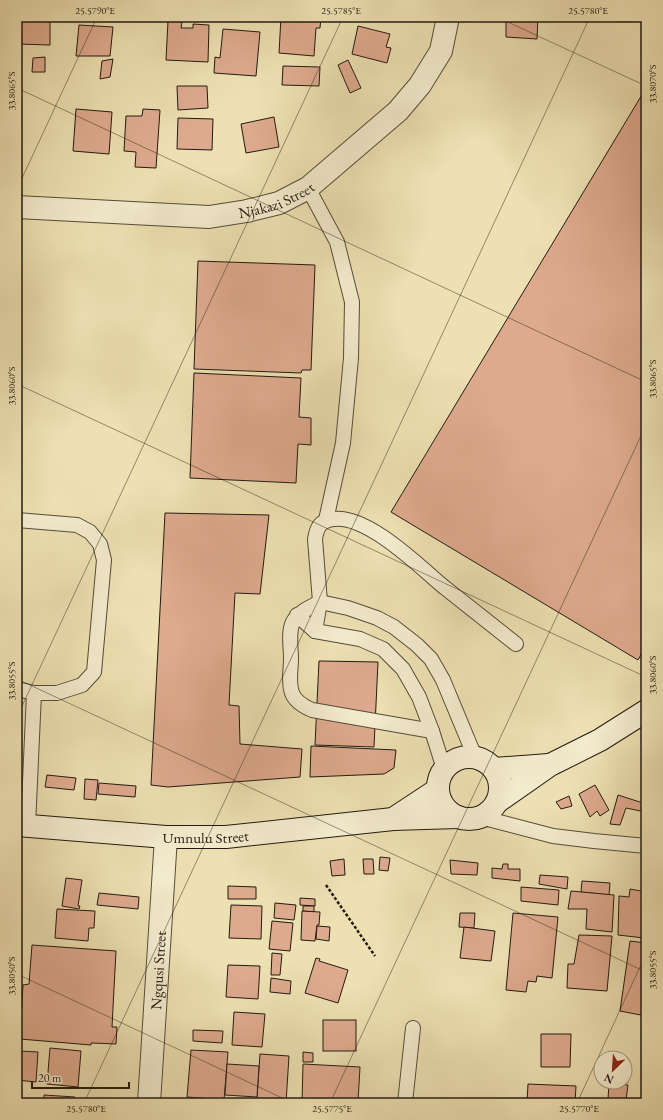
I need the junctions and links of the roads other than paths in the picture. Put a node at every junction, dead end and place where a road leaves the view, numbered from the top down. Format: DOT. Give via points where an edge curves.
graph roads {
  1 [pos="448,17"];
  2 [pos="308,188"];
  3 [pos="17,207"];
  4 [pos="17,520"];
  5 [pos="326,520"];
  6 [pos="320,602"];
  7 [pos="297,615"];
  8 [pos="315,631"];
  9 [pos="516,644"];
  10 [pos="17,689"];
  11 [pos="34,693"];
  12 [pos="646,711"];
  13 [pos="432,731"];
  14 [pos="475,757"];
  15 [pos="550,765"];
  16 [pos="444,769"];
  17 [pos="494,769"];
  18 [pos="437,790"];
  19 [pos="497,802"];
  20 [pos="458,817"];
  21 [pos="480,817"];
  22 [pos="393,819"];
  23 [pos="22,825"];
  24 [pos="166,837"];
  25 [pos="646,846"];
  26 [pos="413,1028"];
  27 [pos="149,1103"];
  28 [pos="405,1103"];
  1 -- 2 [label="street, Njakazi Street" via="441,51 420,85 398,111"];
  2 -- 3 [label="street, Njakazi Street" via="279,203 247,212 208,217"];
  2 -- 5 [label="lane" via="337,242 352,302 352,358 343,443"];
  4 -- 11 [label="lane" via="77,525 90,532 100,544 104,560 94,672 82,685 57,693"];
  5 -- 6 [label="lane" via="317,530 315,539"];
  5 -- 9 [label="lane" via="338,518 355,522 376,532"];
  6 -- 7 [label="lane"];
  6 -- 8 [label="lane"];
  6 -- 14 [label="lane" via="377,618 394,627 417,645 431,659 443,680"];
  7 -- 8 [label="lane"];
  7 -- 13 [label="lane" via="290,631 290,678 292,694 302,705 312,710"];
  8 -- 13 [label="lane" via="360,639 383,650 403,669 419,698"];
  10 -- 11 [label="lane"];
  11 -- 23 [label="lane"];
  12 -- 15 [label="street" via="600,740"];
  13 -- 16 [label="lane"];
  14 -- 16 [label="street" via="453,761"];
  14 -- 17 [label="street" via="486,761"];
  15 -- 17 [label="street"];
  15 -- 19 [label="street"];
  16 -- 18 [label="street"];
  17 -- 19 [label="street" via="499,779 500,791"];
  18 -- 20 [label="street" via="448,811"];
  18 -- 22 [label="street, Umnulu Street"];
  19 -- 21 [label="street" via="490,811"];
  20 -- 21 [label="street"];
  20 -- 22 [label="street, Umnulu Street"];
  21 -- 25 [label="lane" via="553,836"];
  22 -- 24 [label="street, Umnulu Street" via="226,837"];
  23 -- 24 [label="street, Umnulu Street"];
  24 -- 27 [label="street, Ngqusi Street"];
  26 -- 28 [label="lane"];
}
